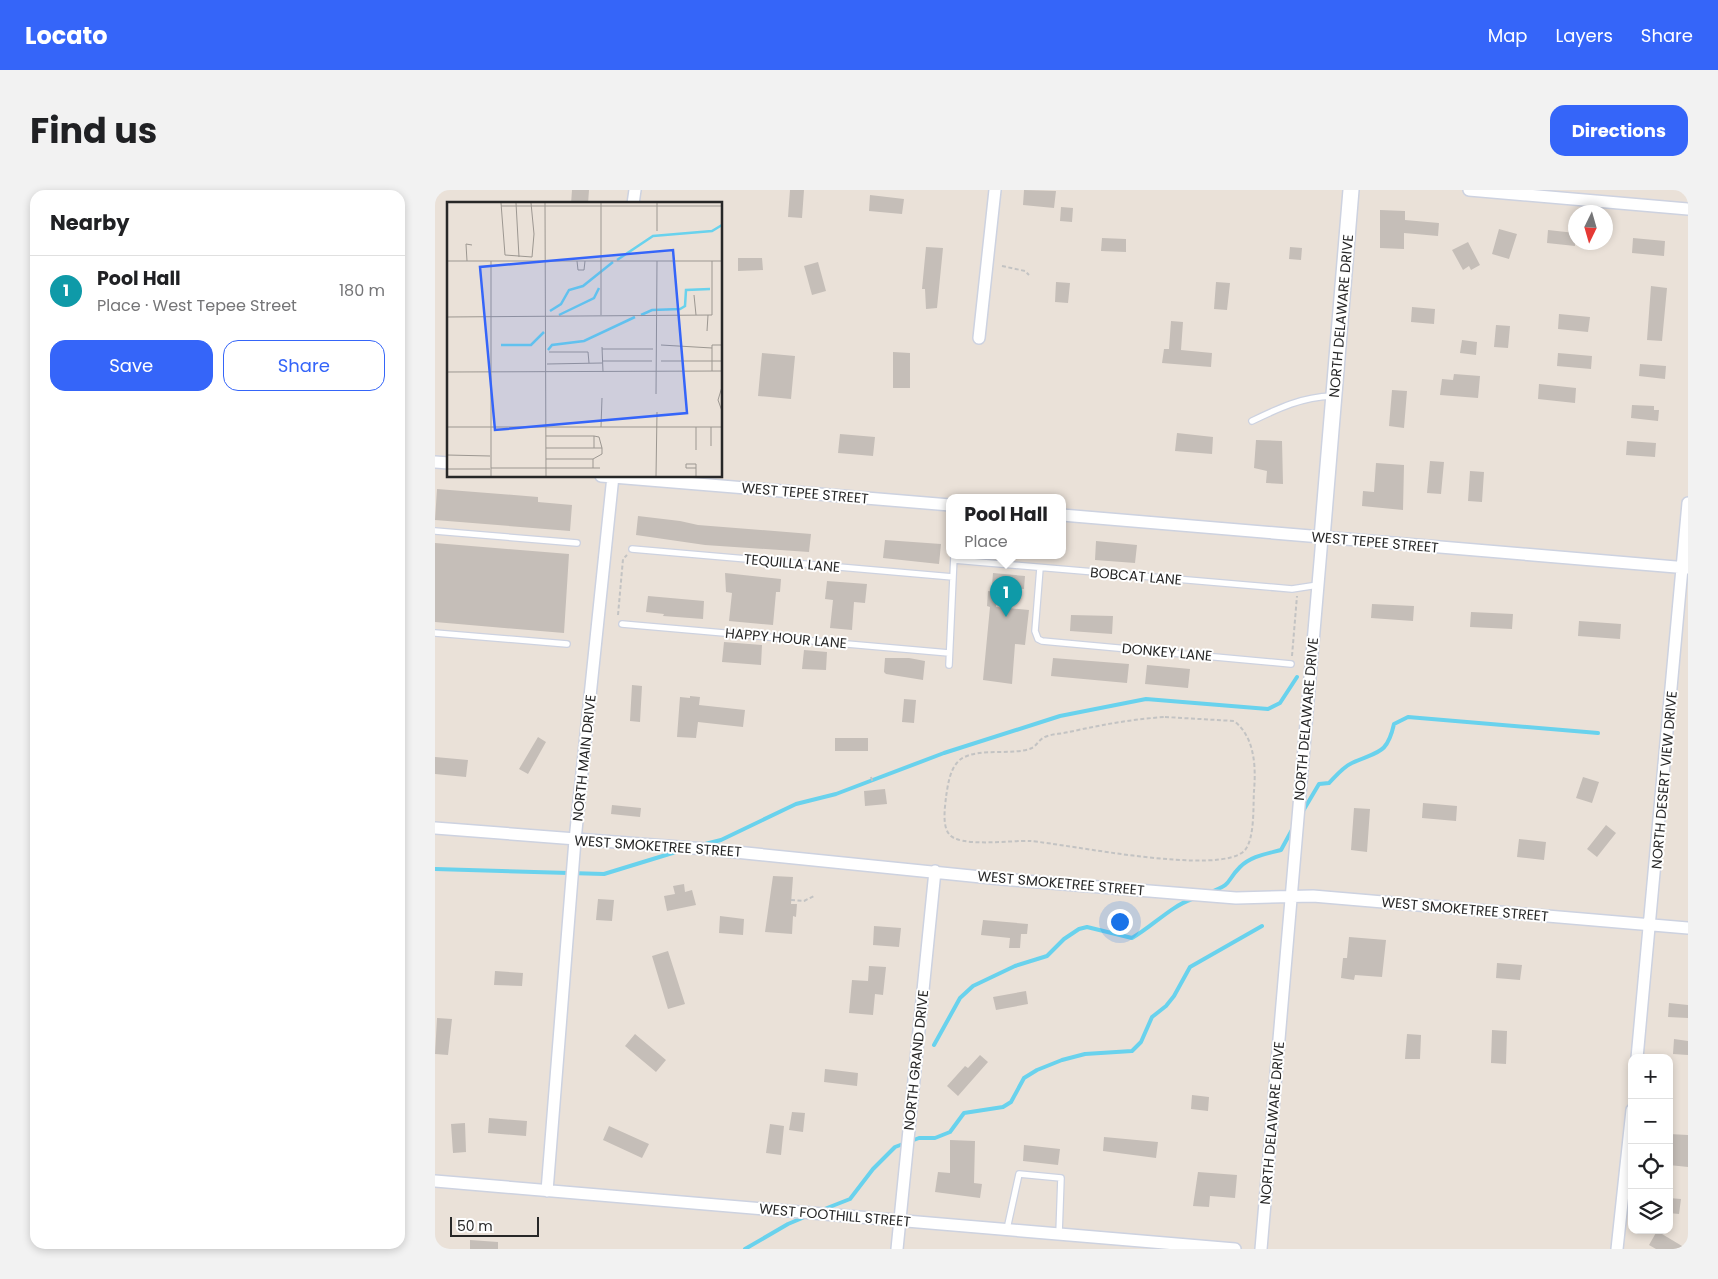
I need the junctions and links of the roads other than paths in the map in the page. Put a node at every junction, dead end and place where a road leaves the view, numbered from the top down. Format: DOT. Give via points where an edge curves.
graph roads {
  1 [pos="995,190"];
  2 [pos="1351,190"];
  3 [pos="1469,190"];
  4 [pos="1688,209"];
  5 [pos="979,338"];
  6 [pos="1334,396"];
  7 [pos="1252,421"];
  8 [pos="613,478"];
  9 [pos="625,478"];
  10 [pos="1688,503"];
  11 [pos="946,505"];
  12 [pos="1066,515"];
  13 [pos="435,531"];
  14 [pos="1322,538"];
  15 [pos="577,543"];
  16 [pos="632,549"];
  17 [pos="954,559"];
  18 [pos="963,559"];
  19 [pos="1040,568"];
  20 [pos="1686,568"];
  21 [pos="953,577"];
  22 [pos="1318,585"];
  23 [pos="622,624"];
  24 [pos="435,633"];
  25 [pos="567,644"];
  26 [pos="949,653"];
  27 [pos="949,664"];
  28 [pos="1291,664"];
  29 [pos="435,828"];
  30 [pos="575,840"];
  31 [pos="935,871"];
  32 [pos="1291,897"];
  33 [pos="1651,924"];
  34 [pos="1688,928"];
  35 [pos="1637,1054"];
  36 [pos="1628,1144"];
  37 [pos="435,1181"];
  38 [pos="547,1190"];
  39 [pos="900,1220"];
  40 [pos="1007,1229"];
  41 [pos="1059,1234"];
  42 [pos="897,1249"];
  43 [pos="1235,1249"];
  44 [pos="1261,1249"];
  45 [pos="1617,1249"];
  1 -- 5 [label="street"];
  2 -- 6 [label="street, NORTH DELAWARE DRIVE"];
  3 -- 4 [label="street"];
  6 -- 7 [label="lane" via="1313,397 1287,404"];
  6 -- 14 [label="street, NORTH DELAWARE DRIVE"];
  8 -- 30 [label="street, NORTH MAIN DRIVE"];
  9 -- 11 [label="street, WEST TEPEE STREET"];
  10 -- 20 [label="street, NORTH DESERT VIEW DRIVE"];
  12 -- 14 [label="street, WEST TEPEE STREET"];
  13 -- 15 [label="lane"];
  14 -- 20 [label="street, WEST TEPEE STREET"];
  14 -- 22 [label="street, NORTH DELAWARE DRIVE"];
  16 -- 21 [label="lane, TEQUILLA LANE"];
  17 -- 21 [label="lane"];
  18 -- 19 [label="lane, BOBCAT LANE"];
  19 -- 22 [label="lane, BOBCAT LANE" via="1297,588"];
  19 -- 28 [label="lane, DONKEY LANE" via="1035,631 1038,639 1043,641"];
  20 -- 33 [label="street, NORTH DESERT VIEW DRIVE"];
  21 -- 26 [label="lane"];
  22 -- 32 [label="street, NORTH DELAWARE DRIVE"];
  23 -- 26 [label="lane, HAPPY HOUR LANE"];
  24 -- 25 [label="lane"];
  26 -- 27 [label="lane"];
  29 -- 30 [label="street, WEST SMOKETREE STREET"];
  30 -- 31 [label="street, WEST SMOKETREE STREET"];
  30 -- 38 [label="street, NORTH MAIN DRIVE"];
  31 -- 32 [label="street, WEST SMOKETREE STREET" via="1236,898"];
  31 -- 39 [label="street, NORTH GRAND DRIVE"];
  32 -- 33 [label="street, WEST SMOKETREE STREET" via="1313,896"];
  32 -- 44 [label="street, NORTH DELAWARE DRIVE"];
  33 -- 34 [label="street, WEST SMOKETREE STREET"];
  33 -- 35 [label="street, NORTH DESERT VIEW DRIVE"];
  36 -- 45 [label="street"];
  37 -- 38 [label="street, WEST FOOTHILL STREET"];
  38 -- 39 [label="street, WEST FOOTHILL STREET"];
  39 -- 40 [label="street, WEST FOOTHILL STREET"];
  39 -- 42 [label="street, NORTH GRAND DRIVE"];
  40 -- 41 [label="street, WEST FOOTHILL STREET"];
  40 -- 41 [label="lane" via="1019,1174 1035,1175 1061,1178"];
  41 -- 43 [label="street, WEST FOOTHILL STREET"];
}
